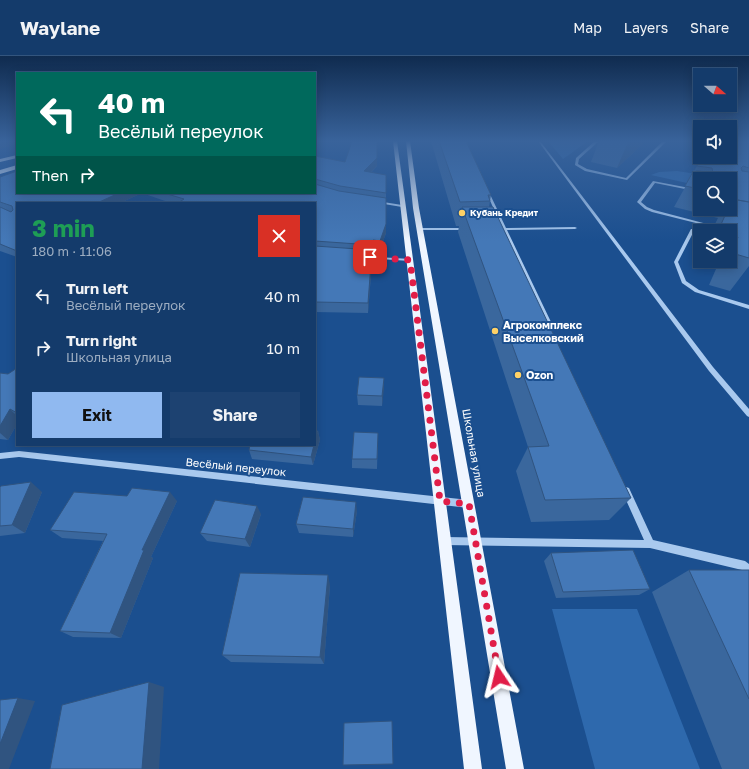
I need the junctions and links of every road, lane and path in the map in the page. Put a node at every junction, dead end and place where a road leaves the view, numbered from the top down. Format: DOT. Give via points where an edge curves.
graph roads {
  1 [pos="399,174"];
  2 [pos="412,174"];
  3 [pos="564,174"];
  4 [pos="602,174"];
  5 [pos="632,174"];
  6 [pos="483,182"];
  7 [pos="693,190"];
  8 [pos="370,201"];
  9 [pos="402,206"];
  10 [pos="704,224"];
  11 [pos="575,228"];
  12 [pos="420,229"];
  13 [pos="473,229"];
  14 [pos="497,229"];
  15 [pos="505,229"];
  16 [pos="693,230"];
  17 [pos="360,256"];
  18 [pos="410,260"];
  19 [pos="749,308"];
  20 [pos="551,329"];
  21 [pos="749,414"];
  22 [pos="0,456"];
  23 [pos="624,487"];
  24 [pos="440,501"];
  25 [pos="469,504"];
  26 [pos="444,541"];
  27 [pos="476,542"];
  28 [pos="650,544"];
  29 [pos="748,568"];
  30 [pos="473,769"];
  31 [pos="515,769"];
  1 -- 9 [label="main road"];
  2 -- 12 [label="main road, Школьная улица"];
  3 -- 21 [label="street" via="707,363"];
  4 -- 5 [label="street" via="619,179 627,179"];
  6 -- 15 [label="street"];
  7 -- 10 [label="street" via="654,182 639,202 653,211"];
  8 -- 9 [label="street"];
  9 -- 18 [label="main road"];
  11 -- 15 [label="street"];
  12 -- 13 [label="street"];
  12 -- 25 [label="main road, Школьная улица"];
  14 -- 15 [label="street"];
  15 -- 20 [label="street"];
  16 -- 19 [label="street" via="676,262 684,282 697,291"];
  17 -- 18 [label="street"];
  18 -- 24 [label="main road"];
  22 -- 24 [label="street, Весёлый переулок" via="19,454"];
  23 -- 28 [label="street"];
  24 -- 25 [label="street, Весёлый переулок"];
  24 -- 26 [label="main road"];
  25 -- 27 [label="main road, Школьная улица"];
  26 -- 27 [label="street"];
  26 -- 30 [label="main road"];
  27 -- 28 [label="street"];
  27 -- 31 [label="main road, Школьная улица"];
  28 -- 29 [label="street"];
}
